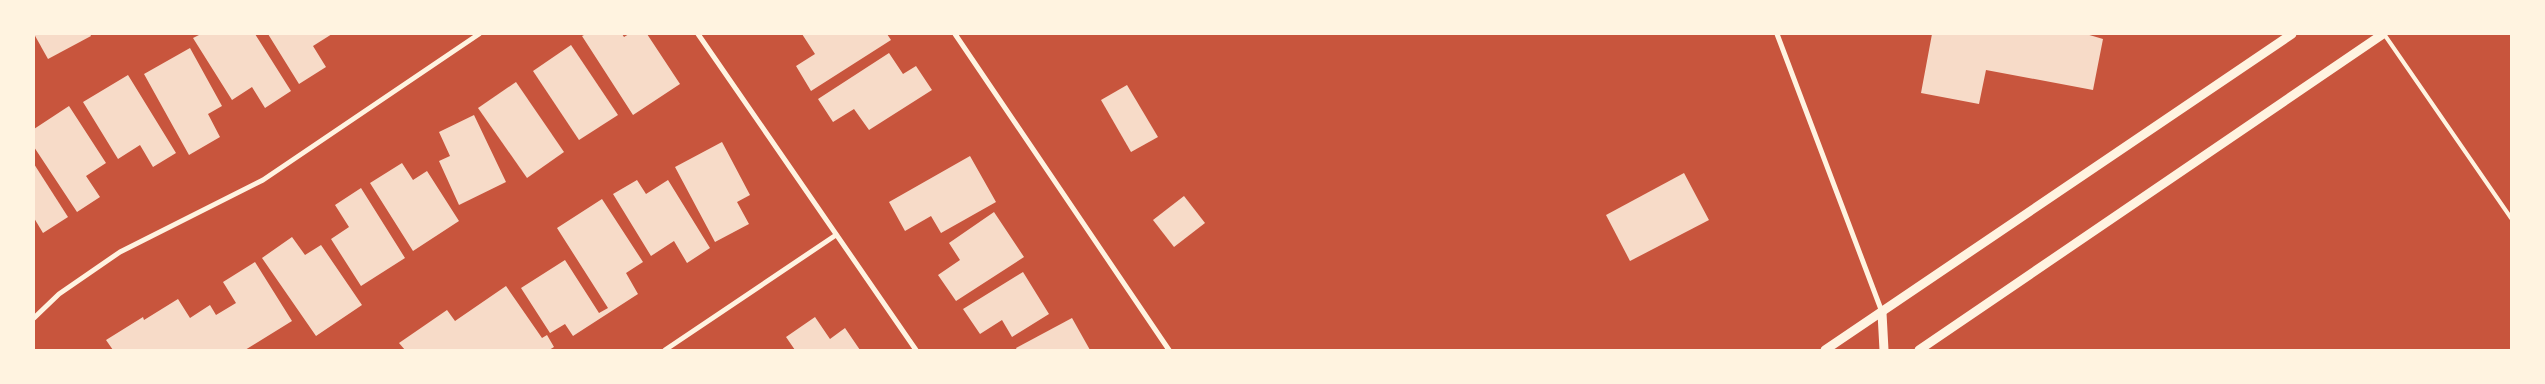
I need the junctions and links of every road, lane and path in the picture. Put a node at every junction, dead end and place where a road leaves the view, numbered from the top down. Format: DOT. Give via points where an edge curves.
graph roads {
  1 [pos="480,34"];
  2 [pos="698,34"];
  3 [pos="955,34"];
  4 [pos="1777,34"];
  5 [pos="2292,34"];
  6 [pos="2383,34"];
  7 [pos="2511,218"];
  8 [pos="836,234"];
  9 [pos="1882,313"];
  10 [pos="34,318"];
  11 [pos="665,350"];
  12 [pos="916,350"];
  13 [pos="1169,350"];
  14 [pos="1826,350"];
  15 [pos="1884,350"];
  16 [pos="1919,350"];
  1 -- 10 [label="street" via="263,180 120,252 59,294"];
  2 -- 8 [label="street"];
  3 -- 13 [label="street"];
  4 -- 9 [label="street"];
  5 -- 9 [label="street"];
  6 -- 7 [label="lane"];
  6 -- 16 [label="street"];
  8 -- 11 [label="street"];
  8 -- 12 [label="street"];
  9 -- 14 [label="street"];
  9 -- 15 [label="street"];
}
